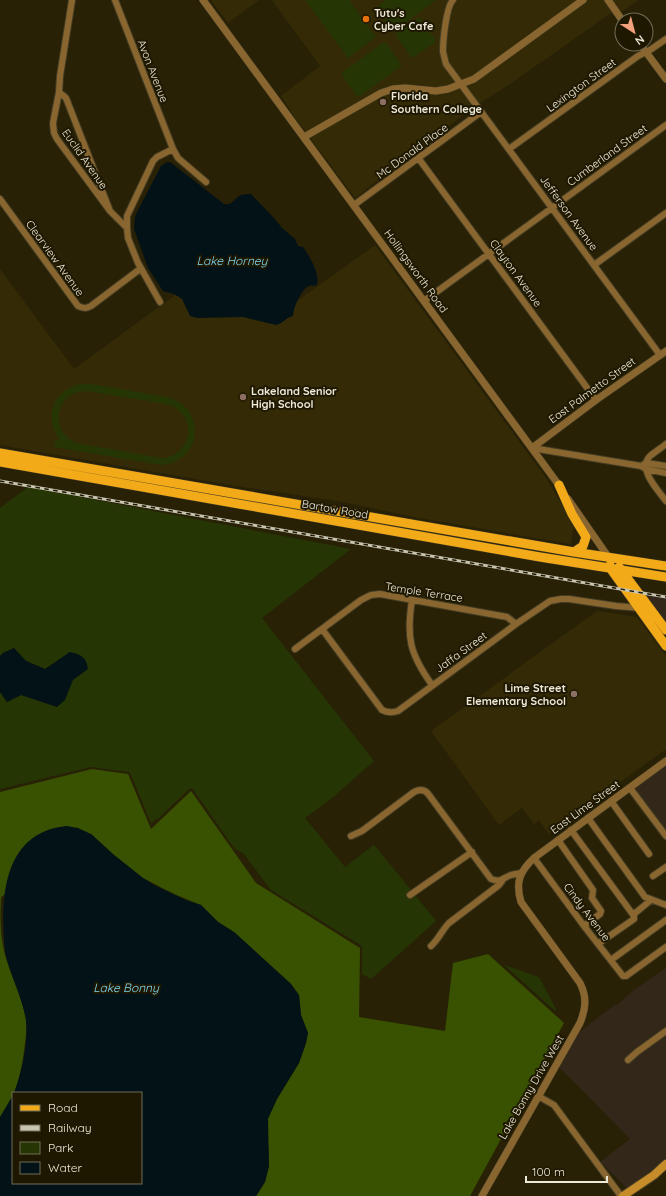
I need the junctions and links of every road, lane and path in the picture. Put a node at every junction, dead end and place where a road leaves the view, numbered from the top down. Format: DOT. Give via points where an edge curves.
graph roads {
  1 [pos="72,0"];
  2 [pos="115,0"];
  3 [pos="203,0"];
  4 [pos="583,0"];
  5 [pos="608,0"];
  6 [pos="451,1"];
  7 [pos="616,12"];
  8 [pos="666,39"];
  9 [pos="654,47"];
  10 [pos="646,52"];
  11 [pos="666,80"];
  12 [pos="461,84"];
  13 [pos="59,92"];
  14 [pos="481,112"];
  15 [pos="666,125"];
  16 [pos="304,137"];
  17 [pos="173,149"];
  18 [pos="509,149"];
  19 [pos="419,158"];
  20 [pos="206,182"];
  21 [pos="0,199"];
  22 [pos="354,205"];
  23 [pos="552,207"];
  24 [pos="110,211"];
  25 [pos="665,215"];
  26 [pos="127,228"];
  27 [pos="489,253"];
  28 [pos="594,265"];
  29 [pos="140,269"];
  30 [pos="424,300"];
  31 [pos="160,302"];
  32 [pos="663,353"];
  33 [pos="596,400"];
  34 [pos="666,444"];
  35 [pos="532,448"];
  36 [pos="0,453"];
  37 [pos="0,462"];
  38 [pos="644,466"];
  39 [pos="666,466"];
  40 [pos="666,473"];
  41 [pos="559,485"];
  42 [pos="248,496"];
  43 [pos="666,501"];
  44 [pos="246,505"];
  45 [pos="574,552"];
  46 [pos="609,558"];
  47 [pos="666,566"];
  48 [pos="610,568"];
  49 [pos="621,569"];
  50 [pos="666,577"];
  51 [pos="412,600"];
  52 [pos="638,608"];
  53 [pos="650,609"];
  54 [pos="516,624"];
  55 [pos="322,629"];
  56 [pos="666,630"];
  57 [pos="666,646"];
  58 [pos="295,649"];
  59 [pos="432,686"];
  60 [pos="666,761"];
  61 [pos="630,788"];
  62 [pos="611,801"];
  63 [pos="588,818"];
  64 [pos="571,830"];
  65 [pos="351,836"];
  66 [pos="666,836"];
  67 [pos="558,840"];
  68 [pos="472,852"];
  69 [pos="649,854"];
  70 [pos="534,858"];
  71 [pos="666,867"];
  72 [pos="521,873"];
  73 [pos="653,876"];
  74 [pos="502,880"];
  75 [pos="410,895"];
  76 [pos="651,900"];
  77 [pos="666,905"];
  78 [pos="634,916"];
  79 [pos="666,920"];
  80 [pos="584,926"];
  81 [pos="598,944"];
  82 [pos="431,946"];
  83 [pos="666,947"];
  84 [pos="611,960"];
  85 [pos="666,1031"];
  86 [pos="628,1060"];
  87 [pos="538,1096"];
  88 [pos="666,1164"];
  89 [pos="482,1196"];
  90 [pos="622,1196"];
  1 -- 13 [label="street, Euclid Avenue"];
  2 -- 17 [label="street, Avon Avenue"];
  3 -- 16 [label="street, Hollingsworth Road"];
  4 -- 12 [label="street" via="474,79"];
  5 -- 7 [label="street"];
  6 -- 12 [label="street, Jefferson Avenue" via="443,52 446,64"];
  8 -- 9 [label="street, Lexington Street"];
  10 -- 11 [label="street"];
  10 -- 18 [label="street, Lexington Street"];
  12 -- 14 [label="street, Jefferson Avenue"];
  12 -- 16 [label="street" via="436,91 405,88 381,93"];
  13 -- 24 [label="street, Euclid Avenue" via="66,98"];
  13 -- 24 [label="street, Euclid Avenue" via="53,123 57,140"];
  14 -- 18 [label="street, Jefferson Avenue"];
  14 -- 19 [label="street, Mc Donald Place"];
  15 -- 23 [label="street, Cumberland Street"];
  16 -- 22 [label="street, Hollingsworth Road"];
  17 -- 20 [label="street, Avon Avenue" via="178,158"];
  17 -- 26 [label="street" via="153,161 127,216"];
  18 -- 23 [label="street, Jefferson Avenue"];
  19 -- 22 [label="street, Mc Donald Place"];
  19 -- 27 [label="street, Clayton Avenue"];
  21 -- 29 [label="street, Clearview Avenue" via="78,306 88,308"];
  22 -- 30 [label="street, Hollingsworth Road"];
  23 -- 27 [label="street, Cumberland Street"];
  23 -- 28 [label="street, Jefferson Avenue"];
  24 -- 26 [label="street, Euclid Avenue"];
  25 -- 28 [label="street"];
  26 -- 29 [label="street" via="128,238"];
  27 -- 30 [label="street, Cumberland Street"];
  27 -- 33 [label="street, Clayton Avenue"];
  28 -- 32 [label="street, Jefferson Avenue"];
  29 -- 31 [label="street"];
  30 -- 35 [label="street, Hollingsworth Road"];
  32 -- 33 [label="street, East Palmetto Street"];
  33 -- 35 [label="street, East Palmetto Street"];
  34 -- 38 [label="street" via="649,457"];
  35 -- 38 [label="street"];
  35 -- 41 [label="street, Hollingsworth Road"];
  36 -- 42 [label="main road, Bartow Road"];
  37 -- 44 [label="main road, Bartow Road"];
  38 -- 39 [label="street"];
  38 -- 40 [label="street"];
  38 -- 43 [label="street"];
  41 -- 45 [label="main road" via="586,537 583,546"];
  41 -- 46 [label="street, Hollingsworth Road"];
  42 -- 44 [label="street"];
  42 -- 45 [label="main road, Bartow Road"];
  44 -- 48 [label="main road, Bartow Road"];
  45 -- 46 [label="main road, Bartow Road"];
  46 -- 47 [label="main road, Bartow Road"];
  46 -- 48 [label="main road"];
  46 -- 49 [label="main road"];
  48 -- 49 [label="main road, Bartow Road"];
  48 -- 52 [label="main road"];
  49 -- 50 [label="main road, Bartow Road"];
  49 -- 53 [label="main road"];
  51 -- 54 [label="street, Temple Terrace" via="507,617"];
  51 -- 55 [label="street, Temple Terrace" via="380,594 371,595"];
  51 -- 59 [label="street" via="409,619 411,644 418,665"];
  52 -- 53 [label="street, Jaffa Street"];
  52 -- 54 [label="street, Jaffa Street" via="561,599 546,603"];
  52 -- 57 [label="main road"];
  53 -- 56 [label="main road"];
  54 -- 59 [label="street, Jaffa Street"];
  55 -- 58 [label="street, Temple Terrace"];
  55 -- 59 [label="street, Jaffa Street" via="382,710 387,713 398,711"];
  60 -- 61 [label="street, East Lime Street"];
  61 -- 62 [label="street, East Lime Street"];
  61 -- 66 [label="street"];
  62 -- 63 [label="street, East Lime Street"];
  62 -- 69 [label="street"];
  63 -- 64 [label="street, East Lime Street"];
  63 -- 76 [label="street" via="645,897"];
  64 -- 67 [label="street, East Lime Street"];
  64 -- 78 [label="street"];
  65 -- 68 [label="street" via="362,831 414,792 423,790"];
  67 -- 70 [label="street, East Lime Street"];
  67 -- 80 [label="street" via="593,890 592,898 601,911"];
  68 -- 74 [label="street" via="492,879"];
  68 -- 75 [label="street"];
  70 -- 72 [label="street, East Lime Street"];
  70 -- 80 [label="street, Cindy Avenue"];
  71 -- 73 [label="street"];
  72 -- 74 [label="street"];
  72 -- 87 [label="street, Lake Bonny Drive West" via="518,883 521,902 581,986 586,1003 580,1023"];
  74 -- 82 [label="street" via="449,923"];
  76 -- 77 [label="street"];
  76 -- 78 [label="street"];
  78 -- 81 [label="street" via="634,919"];
  79 -- 84 [label="street"];
  80 -- 81 [label="street, Cindy Avenue"];
  81 -- 84 [label="street, Cindy Avenue"];
  83 -- 84 [label="street, Cindy Avenue" via="626,976 623,976"];
  85 -- 86 [label="street"];
  87 -- 89 [label="street, Lake Bonny Drive West"];
  87 -- 90 [label="street" via="554,1105"];
  88 -- 90 [label="main road"];
}
